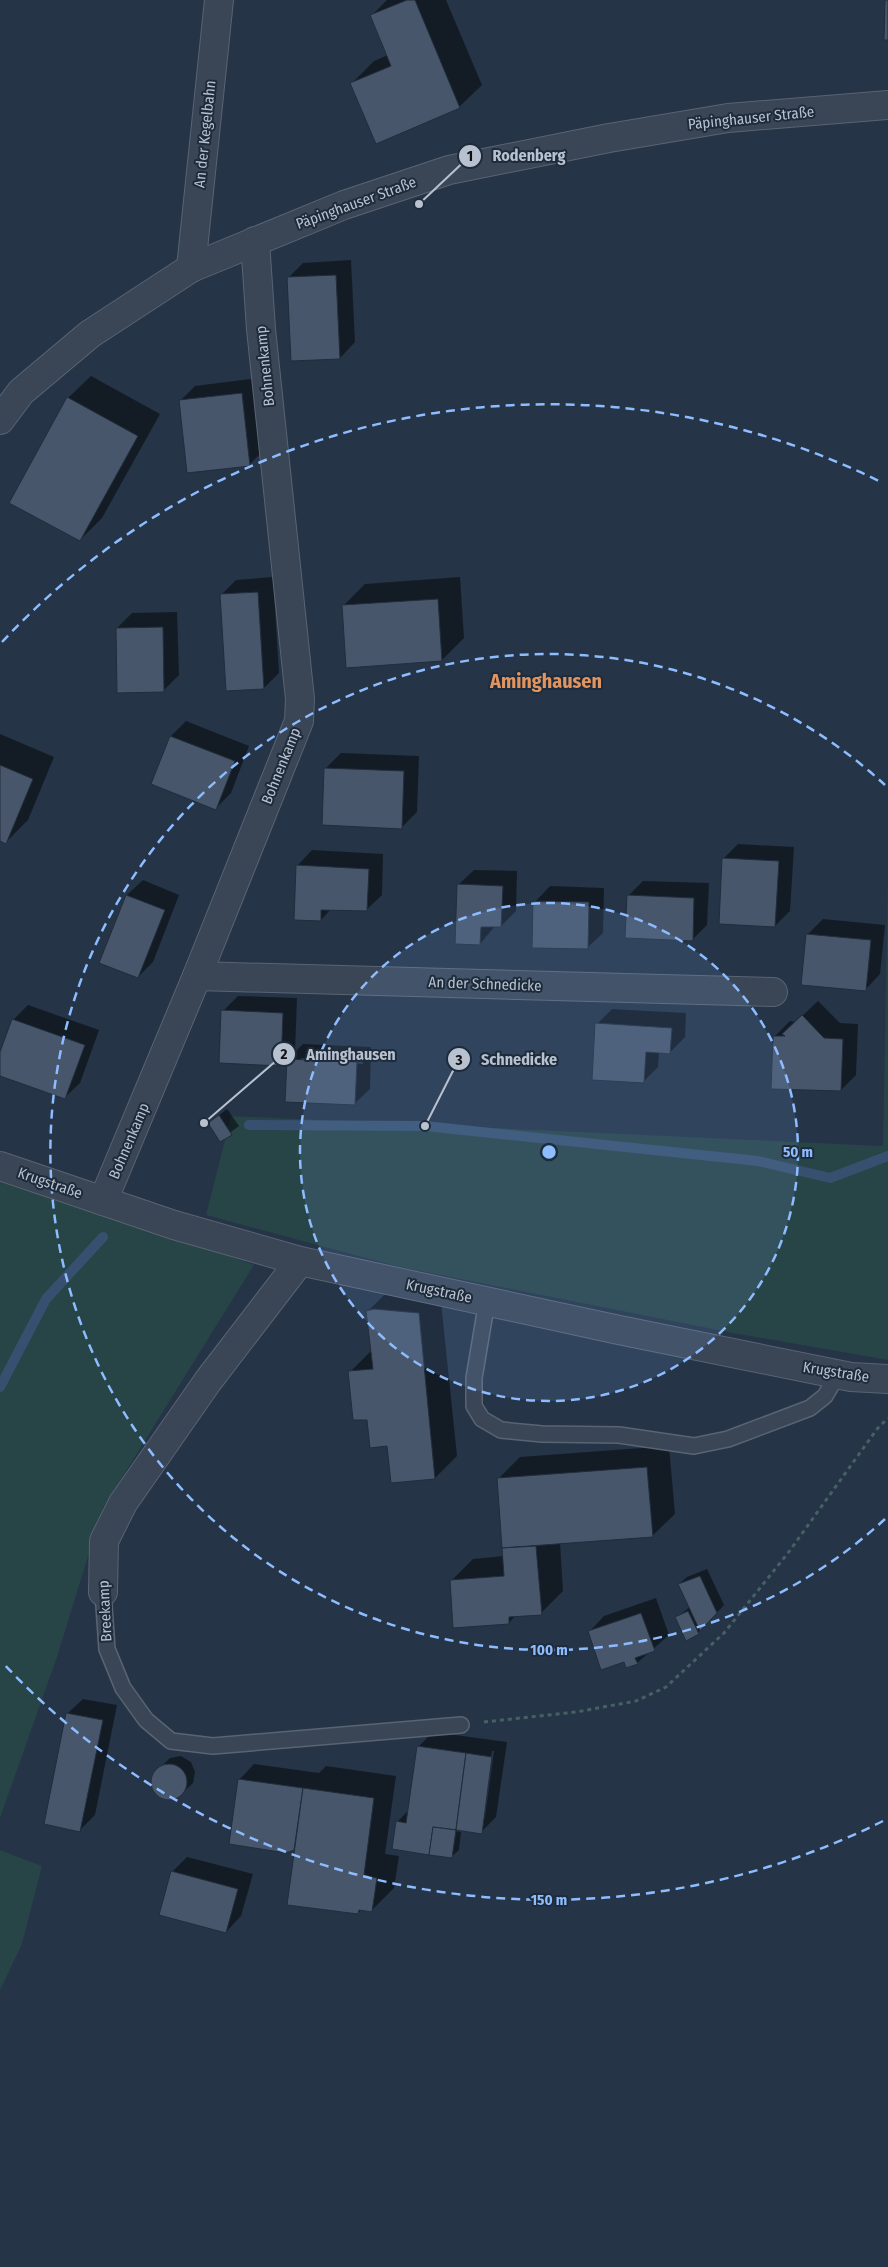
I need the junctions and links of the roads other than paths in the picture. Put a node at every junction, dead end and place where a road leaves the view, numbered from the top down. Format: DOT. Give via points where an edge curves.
graph roads {
  1 [pos="219,0"];
  2 [pos="888,105"];
  3 [pos="256,241"];
  4 [pos="191,268"];
  5 [pos="0,420"];
  6 [pos="198,976"];
  7 [pos="773,992"];
  8 [pos="0,1166"];
  9 [pos="103,1201"];
  10 [pos="300,1261"];
  11 [pos="487,1301"];
  12 [pos="838,1374"];
  13 [pos="888,1379"];
  14 [pos="103,1592"];
  15 [pos="461,1725"];
  1 -- 4 [label="street, An der Kegelbahn"];
  2 -- 3 [label="street, Päpinghauser Straße" via="728,118 449,170 344,205"];
  3 -- 4 [label="street, Päpinghauser Straße"];
  3 -- 6 [label="street, Bohnenkamp" via="261,329 300,699 299,721"];
  4 -- 5 [label="street, Päpinghauser Straße" via="90,334 21,392"];
  6 -- 7 [label="street, An der Schnedicke"];
  6 -- 9 [label="street, Bohnenkamp"];
  8 -- 9 [label="street, Krugstraße"];
  9 -- 10 [label="street, Krugstraße"];
  10 -- 11 [label="street, Krugstraße"];
  10 -- 14 [label="street, Breekamp" via="208,1381 123,1503 104,1541"];
  11 -- 12 [label="street, Krugstraße"];
  11 -- 12 [label="lane" via="474,1378 474,1406 482,1420 501,1430 619,1435 694,1446 728,1438 810,1408 825,1396"];
  12 -- 13 [label="street, Krugstraße"];
  14 -- 15 [label="lane, Breekamp" via="107,1649 123,1688 146,1720 171,1741 212,1746"];
}
